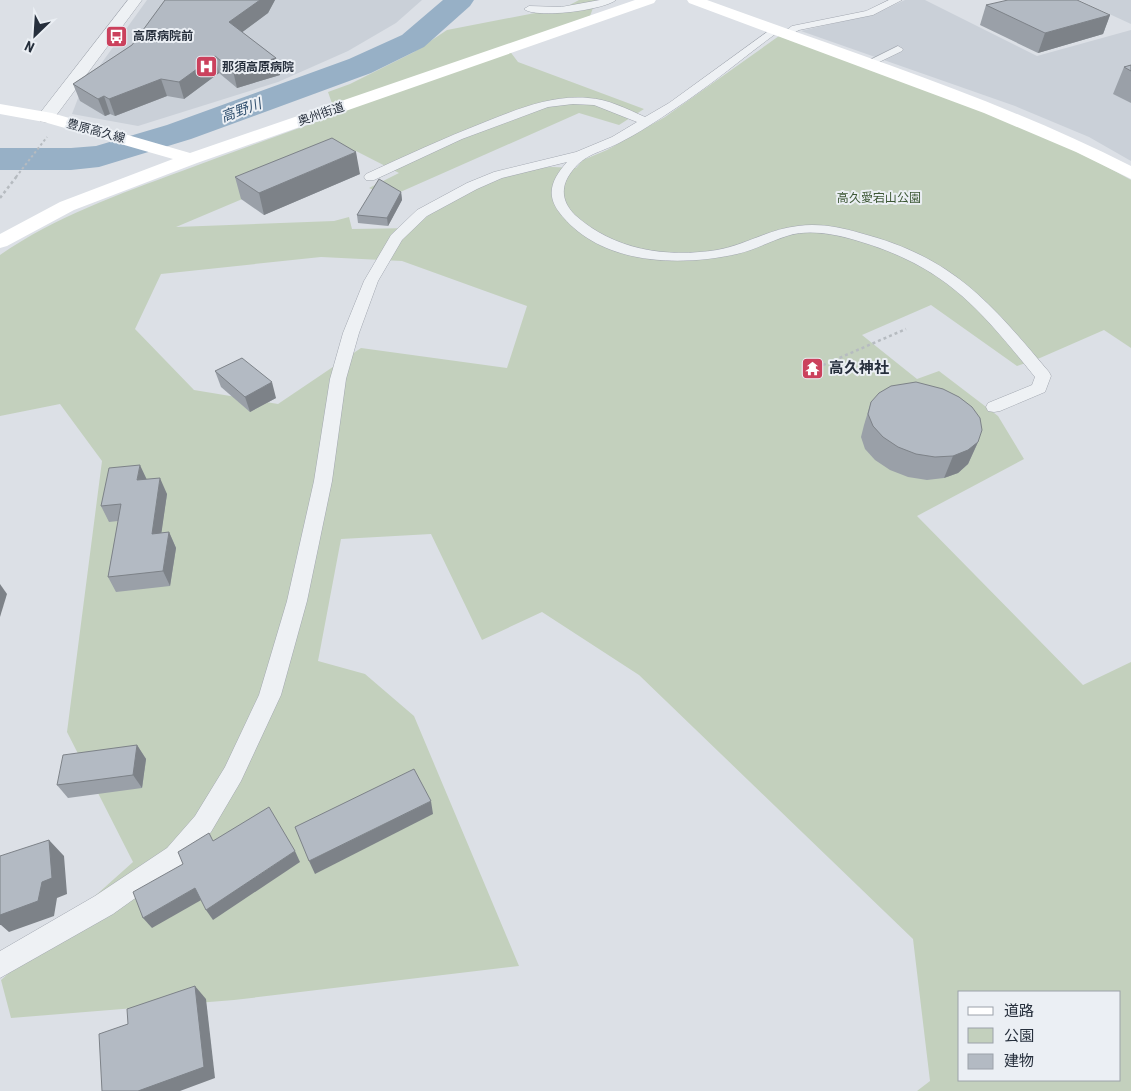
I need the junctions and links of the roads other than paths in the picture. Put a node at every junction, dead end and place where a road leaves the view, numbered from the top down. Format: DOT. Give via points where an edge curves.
graph roads {
  1 [pos="135,0"];
  2 [pos="611,0"];
  3 [pos="649,0"];
  4 [pos="694,0"];
  5 [pos="897,0"];
  6 [pos="529,9"];
  7 [pos="780,32"];
  8 [pos="898,49"];
  9 [pos="867,64"];
  10 [pos="0,109"];
  11 [pos="46,117"];
  12 [pos="647,122"];
  13 [pos="580,155"];
  14 [pos="191,159"];
  15 [pos="1131,173"];
  16 [pos="370,177"];
  17 [pos="0,242"];
  18 [pos="994,407"];
  19 [pos="0,965"];
  1 -- 11 [label="street"];
  2 -- 6 [label="lane" via="556,11"];
  3 -- 14 [label="main road, 奥州街道"];
  4 -- 7 [label="main road"];
  5 -- 7 [label="lane" via="869,13"];
  7 -- 9 [label="main road"];
  7 -- 12 [label="lane"];
  8 -- 9 [label="lane"];
  9 -- 15 [label="main road" via="1034,126"];
  10 -- 11 [label="main road, 豊原高久線"];
  11 -- 14 [label="main road, 豊原高久線"];
  12 -- 13 [label="lane"];
  12 -- 16 [label="lane" via="588,101 539,104 446,141"];
  13 -- 18 [label="lane" via="558,181 556,195 575,222 592,236 615,246 645,254 697,257 739,249 791,230 826,230 886,245 949,278 979,301 1043,376 1039,388"];
  13 -- 19 [label="lane" via="498,175 472,186 422,213 396,238 370,281 351,333 338,379 323,481 297,601 270,695 233,774 203,824 175,856 104,905"];
  14 -- 17 [label="main road, 奥州街道" via="67,206"];
}
